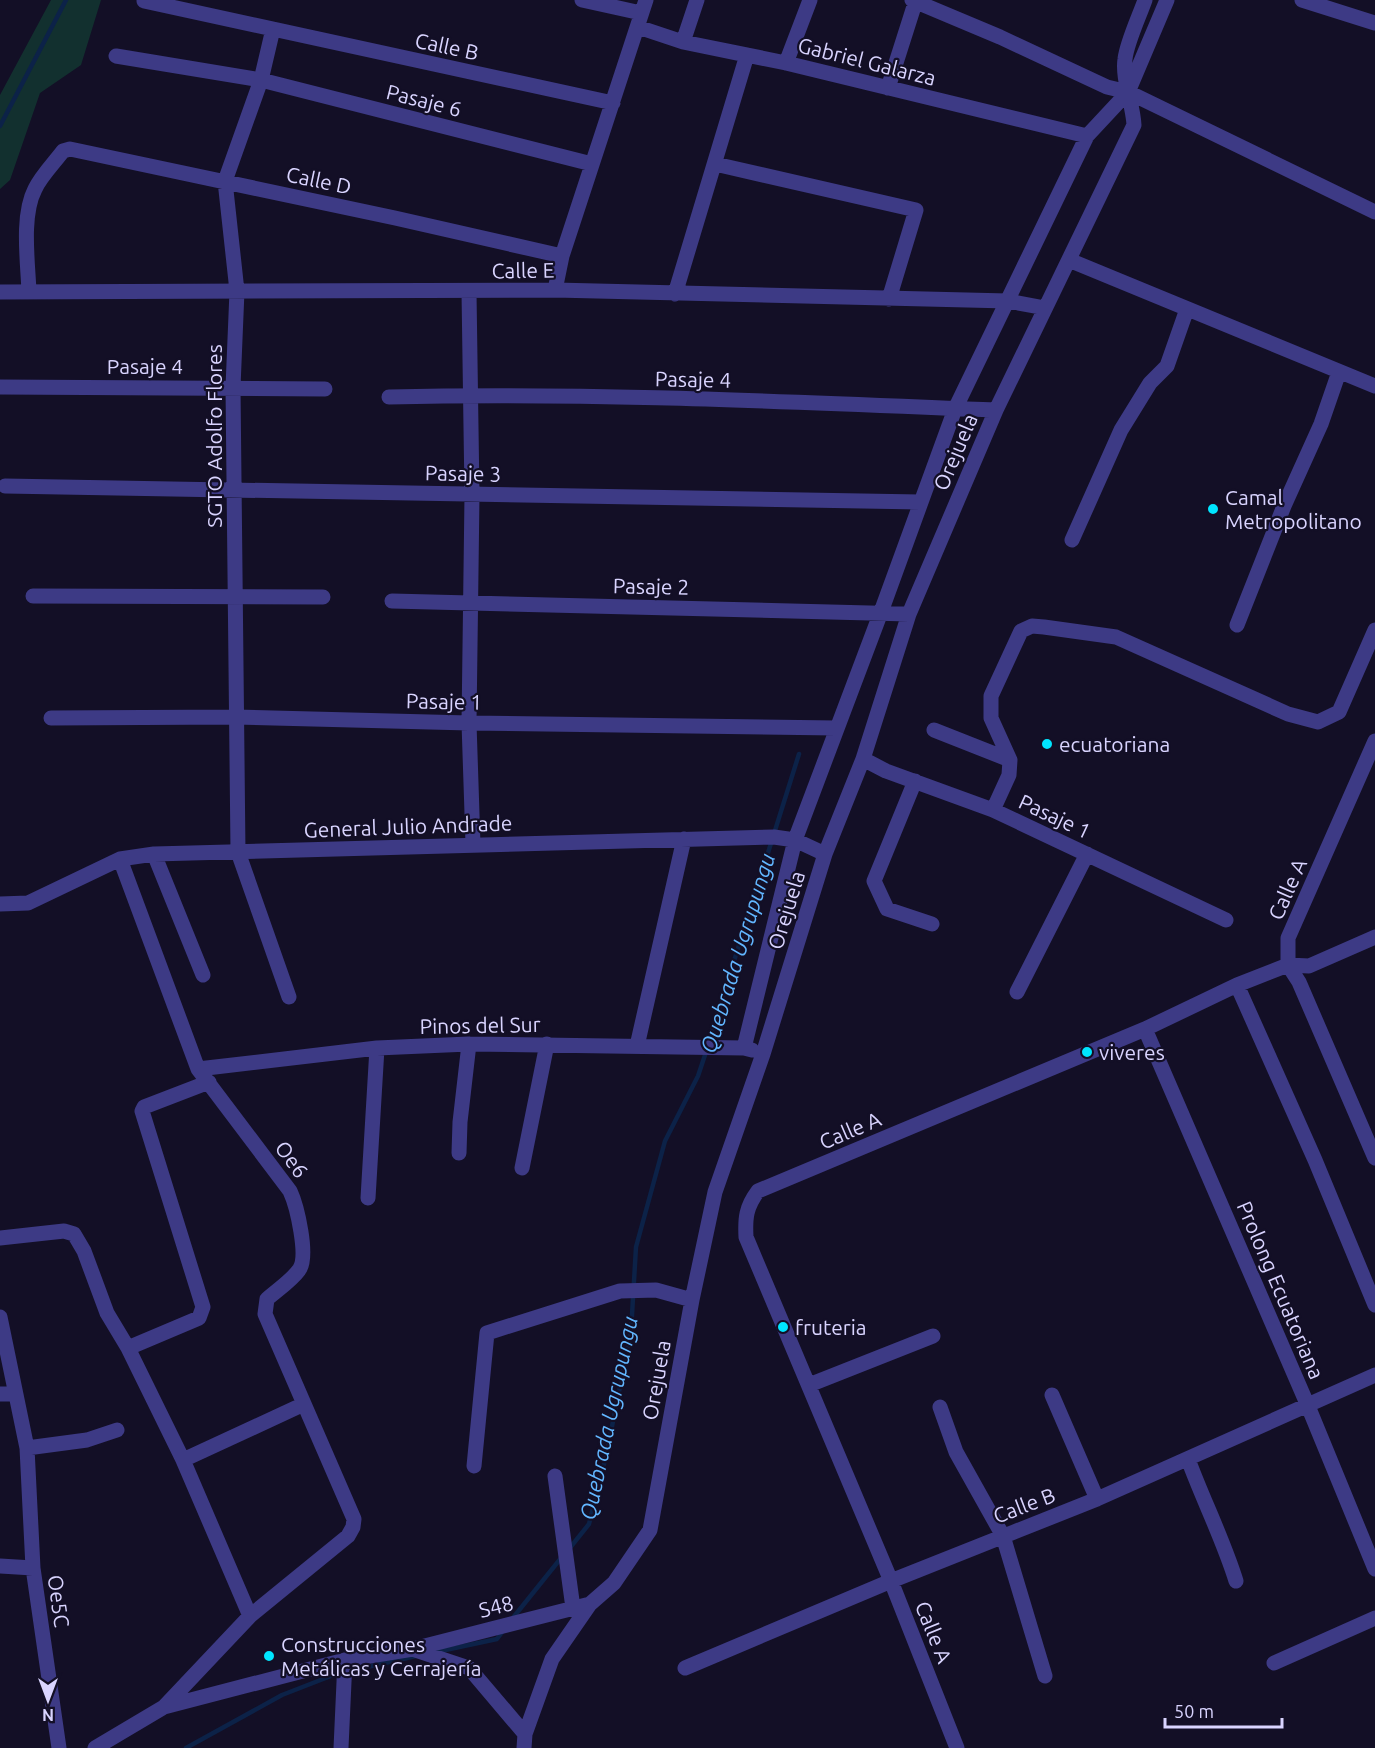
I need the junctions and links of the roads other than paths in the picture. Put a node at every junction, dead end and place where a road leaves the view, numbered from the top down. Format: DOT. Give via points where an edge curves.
graph roads {
  1 [pos="582,0"];
  2 [pos="698,0"];
  3 [pos="810,0"];
  4 [pos="915,0"];
  5 [pos="1145,0"];
  6 [pos="1167,0"];
  7 [pos="1302,0"];
  8 [pos="144,1"];
  9 [pos="642,13"];
  10 [pos="1375,23"];
  11 [pos="273,29"];
  12 [pos="683,42"];
  13 [pos="747,55"];
  14 [pos="116,56"];
  15 [pos="786,63"];
  16 [pos="261,81"];
  17 [pos="888,88"];
  18 [pos="1128,92"];
  19 [pos="613,103"];
  20 [pos="1087,136"];
  21 [pos="592,164"];
  22 [pos="715,164"];
  23 [pos="225,181"];
  24 [pos="1375,212"];
  25 [pos="562,256"];
  26 [pos="1069,260"];
  27 [pos="237,291"];
  28 [pos="555,291"];
  29 [pos="0,292"];
  30 [pos="29,292"];
  31 [pos="469,292"];
  32 [pos="675,294"];
  33 [pos="890,299"];
  34 [pos="1008,301"];
  35 [pos="1045,308"];
  36 [pos="1187,309"];
  37 [pos="1339,372"];
  38 [pos="1375,386"];
  39 [pos="0,387"];
  40 [pos="233,387"];
  41 [pos="325,389"];
  42 [pos="470,395"];
  43 [pos="389,397"];
  44 [pos="955,409"];
  45 [pos="996,410"];
  46 [pos="5,486"];
  47 [pos="233,489"];
  48 [pos="472,495"];
  49 [pos="920,502"];
  50 [pos="1072,540"];
  51 [pos="33,596"];
  52 [pos="236,596"];
  53 [pos="323,597"];
  54 [pos="392,601"];
  55 [pos="470,603"];
  56 [pos="881,612"];
  57 [pos="909,614"];
  58 [pos="1237,625"];
  59 [pos="1375,630"];
  60 [pos="236,717"];
  61 [pos="51,718"];
  62 [pos="469,723"];
  63 [pos="836,728"];
  64 [pos="934,730"];
  65 [pos="1375,741"];
  66 [pos="863,759"];
  67 [pos="1010,760"];
  68 [pos="915,781"];
  69 [pos="993,810"];
  70 [pos="684,839"];
  71 [pos="795,840"];
  72 [pos="473,844"];
  73 [pos="238,852"];
  74 [pos="154,854"];
  75 [pos="825,854"];
  76 [pos="1087,854"];
  77 [pos="120,859"];
  78 [pos="0,904"];
  79 [pos="1226,920"];
  80 [pos="932,924"];
  81 [pos="1375,937"];
  82 [pos="1288,965"];
  83 [pos="203,975"];
  84 [pos="1238,985"];
  85 [pos="1017,992"];
  86 [pos="289,997"];
  87 [pos="1145,1029"];
  88 [pos="469,1044"];
  89 [pos="548,1044"];
  90 [pos="637,1046"];
  91 [pos="376,1048"];
  92 [pos="744,1048"];
  93 [pos="763,1054"];
  94 [pos="198,1069"];
  95 [pos="209,1082"];
  96 [pos="459,1153"];
  97 [pos="1375,1158"];
  98 [pos="522,1168"];
  99 [pos="368,1198"];
  100 [pos="0,1238"];
  101 [pos="692,1300"];
  102 [pos="1375,1305"];
  103 [pos="0,1317"];
  104 [pos="933,1336"];
  105 [pos="128,1348"];
  106 [pos="1375,1375"];
  107 [pos="809,1385"];
  108 [pos="0,1394"];
  109 [pos="16,1394"];
  110 [pos="1052,1395"];
  111 [pos="304,1404"];
  112 [pos="1308,1406"];
  113 [pos="940,1407"];
  114 [pos="117,1430"];
  115 [pos="27,1448"];
  116 [pos="1188,1459"];
  117 [pos="183,1460"];
  118 [pos="474,1466"];
  119 [pos="555,1476"];
  120 [pos="1097,1499"];
  121 [pos="1003,1536"];
  122 [pos="0,1566"];
  123 [pos="33,1568"];
  124 [pos="1375,1569"];
  125 [pos="891,1581"];
  126 [pos="1236,1581"];
  127 [pos="590,1604"];
  128 [pos="573,1608"];
  129 [pos="250,1616"];
  130 [pos="1375,1618"];
  131 [pos="413,1649"];
  132 [pos="345,1660"];
  133 [pos="1274,1664"];
  134 [pos="685,1668"];
  135 [pos="1045,1676"];
  136 [pos="164,1707"];
  137 [pos="525,1741"];
  138 [pos="59,1748"];
  139 [pos="95,1748"];
  140 [pos="340,1748"];
  141 [pos="957,1748"];
  1 -- 9 [label="street, Gabriel Galarza"];
  2 -- 12 [label="street"];
  3 -- 15 [label="street"];
  4 -- 17 [label="street"];
  4 -- 18 [label="street" via="1107,87"];
  5 -- 18 [label="street, Orejuela" via="1125,60"];
  6 -- 18 [label="street"];
  7 -- 10 [label="street"];
  8 -- 11 [label="street, Calle B"];
  9 -- 12 [label="street, Gabriel Galarza"];
  9 -- 19 [label="street"];
  11 -- 16 [label="street, SGTO Adolfo Flores"];
  11 -- 19 [label="street, Calle B"];
  12 -- 13 [label="street, Gabriel Galarza"];
  13 -- 15 [label="street, Gabriel Galarza"];
  13 -- 22 [label="street"];
  14 -- 16 [label="street, Pasaje 6"];
  15 -- 17 [label="street, Gabriel Galarza"];
  16 -- 21 [label="street, Pasaje 6"];
  16 -- 23 [label="street, SGTO Adolfo Flores"];
  17 -- 20 [label="street, Gabriel Galarza"];
  18 -- 20 [label="street"];
  18 -- 24 [label="street"];
  18 -- 26 [label="street, Orejuela" via="1134,125"];
  19 -- 21 [label="street"];
  20 -- 34 [label="street"];
  21 -- 25 [label="street"];
  22 -- 32 [label="street"];
  22 -- 33 [label="street" via="916,210"];
  23 -- 25 [label="street, Calle D"];
  23 -- 27 [label="street, SGTO Adolfo Flores"];
  23 -- 30 [label="street, Calle D" via="63,152 34,190 27,230"];
  25 -- 28 [label="street"];
  26 -- 35 [label="street, Orejuela"];
  26 -- 36 [label="street"];
  27 -- 30 [label="street, Calle E"];
  27 -- 31 [label="street, Calle E"];
  27 -- 40 [label="street, SGTO Adolfo Flores"];
  28 -- 31 [label="street, Calle E"];
  28 -- 32 [label="street, Calle E"];
  29 -- 30 [label="street, Calle E"];
  31 -- 42 [label="street"];
  32 -- 33 [label="street, Calle E"];
  33 -- 34 [label="street, Calle E"];
  34 -- 35 [label="street, Calle E"];
  34 -- 44 [label="street"];
  35 -- 45 [label="street, Orejuela"];
  36 -- 37 [label="street"];
  36 -- 50 [label="street" via="1167,366 1150,383 1121,430"];
  37 -- 38 [label="street"];
  37 -- 58 [label="street"];
  39 -- 40 [label="street, Pasaje 4"];
  40 -- 41 [label="street, Pasaje 4"];
  40 -- 47 [label="street, SGTO Adolfo Flores"];
  42 -- 43 [label="street, Pasaje 4"];
  42 -- 44 [label="street, Pasaje 4"];
  42 -- 48 [label="street"];
  44 -- 45 [label="street, Pasaje 4"];
  44 -- 49 [label="street"];
  45 -- 57 [label="street, Orejuela"];
  46 -- 47 [label="street, Pasaje 3"];
  47 -- 48 [label="street, Pasaje 3"];
  47 -- 52 [label="street, SGTO Adolfo Flores"];
  48 -- 49 [label="street, Pasaje 3"];
  48 -- 55 [label="street"];
  49 -- 56 [label="street"];
  51 -- 52 [label="street"];
  52 -- 53 [label="street"];
  52 -- 60 [label="street, SGTO Adolfo Flores"];
  54 -- 55 [label="street, Pasaje 2"];
  55 -- 56 [label="street, Pasaje 2"];
  55 -- 62 [label="street"];
  56 -- 57 [label="street, Pasaje 2"];
  56 -- 63 [label="street"];
  57 -- 66 [label="street, Orejuela"];
  59 -- 67 [label="street" via="1339,712 1318,722 1288,714 1116,637 1032,626 1021,631 991,696 991,718"];
  60 -- 61 [label="street, Pasaje 1"];
  60 -- 62 [label="street, Pasaje 1"];
  60 -- 73 [label="street, SGTO Adolfo Flores"];
  62 -- 63 [label="street, Pasaje 1"];
  62 -- 72 [label="street"];
  63 -- 71 [label="street"];
  64 -- 67 [label="street"];
  65 -- 82 [label="street, Calle A" via="1288,938"];
  66 -- 68 [label="street, Pasaje 1"];
  66 -- 75 [label="street, Orejuela"];
  67 -- 69 [label="street" via="1009,775"];
  68 -- 69 [label="street, Pasaje 1"];
  68 -- 80 [label="street" via="874,881 887,909"];
  69 -- 76 [label="street, Pasaje 1"];
  70 -- 71 [label="street, General Julio Andrade"];
  70 -- 72 [label="street, General Julio Andrade"];
  70 -- 90 [label="street"];
  71 -- 75 [label="street, General Julio Andrade"];
  71 -- 92 [label="street"];
  72 -- 73 [label="street, General Julio Andrade"];
  73 -- 74 [label="street, General Julio Andrade"];
  73 -- 86 [label="street, SGTO Adolfo Flores"];
  74 -- 77 [label="street, General Julio Andrade"];
  74 -- 83 [label="street"];
  75 -- 93 [label="street, Orejuela"];
  76 -- 79 [label="street, Pasaje 1"];
  76 -- 85 [label="street"];
  77 -- 78 [label="street, General Julio Andrade" via="28,903"];
  77 -- 94 [label="street, Oe6"];
  81 -- 82 [label="street" via="1309,966"];
  82 -- 84 [label="street, Calle A"];
  82 -- 97 [label="street" via="1299,982"];
  84 -- 87 [label="street, Calle A"];
  84 -- 102 [label="street"];
  87 -- 107 [label="street, Calle A" via="758,1191 745,1216 746,1237"];
  87 -- 112 [label="street, Prolong Ecuatoriana"];
  88 -- 89 [label="street, Pinos del Sur"];
  88 -- 91 [label="street, Pinos del Sur"];
  88 -- 96 [label="street"];
  89 -- 90 [label="street, Pinos del Sur"];
  89 -- 98 [label="street"];
  90 -- 92 [label="street, Pinos del Sur"];
  91 -- 94 [label="street, Pinos del Sur"];
  91 -- 99 [label="street"];
  92 -- 93 [label="street, Pinos del Sur"];
  93 -- 101 [label="street, Orejuela" via="715,1192"];
  94 -- 95 [label="street, Oe6"];
  95 -- 105 [label="street" via="142,1111 202,1313 199,1318"];
  95 -- 111 [label="street, Oe6" via="291,1191 295,1202 302,1263 267,1299 265,1314"];
  100 -- 105 [label="street" via="64,1231 74,1234 107,1313"];
  101 -- 118 [label="street" via="656,1290 620,1291 487,1333"];
  101 -- 127 [label="street, Orejuela" via="650,1530 614,1583"];
  103 -- 109 [label="street, Oe5C"];
  104 -- 107 [label="street"];
  105 -- 117 [label="street"];
  106 -- 112 [label="street, Calle B"];
  107 -- 125 [label="street, Calle A"];
  108 -- 109 [label="street"];
  109 -- 115 [label="street, Oe5C"];
  110 -- 120 [label="street"];
  111 -- 117 [label="street"];
  111 -- 129 [label="street, Oe6" via="354,1519 353,1527 348,1536"];
  112 -- 116 [label="street, Calle B"];
  112 -- 124 [label="street, Prolong Ecuatoriana"];
  113 -- 121 [label="street" via="956,1452"];
  114 -- 115 [label="street" via="87,1440"];
  115 -- 123 [label="street, Oe5C"];
  116 -- 120 [label="street, Calle B"];
  116 -- 126 [label="street"];
  117 -- 129 [label="street"];
  119 -- 128 [label="street"];
  120 -- 121 [label="street, Calle B"];
  121 -- 125 [label="street, Calle B"];
  121 -- 135 [label="street"];
  122 -- 123 [label="street"];
  123 -- 138 [label="street, Oe5C"];
  125 -- 134 [label="street, Calle B"];
  125 -- 141 [label="street, Calle A"];
  127 -- 128 [label="street, S48"];
  127 -- 137 [label="street, Orejuela" via="552,1659"];
  128 -- 131 [label="street, S48"];
  129 -- 136 [label="street"];
  130 -- 133 [label="street"];
  131 -- 132 [label="street, S48"];
  131 -- 137 [label="street" via="468,1668"];
  132 -- 136 [label="street, S48"];
  132 -- 140 [label="street"];
  136 -- 139 [label="street"];
}
